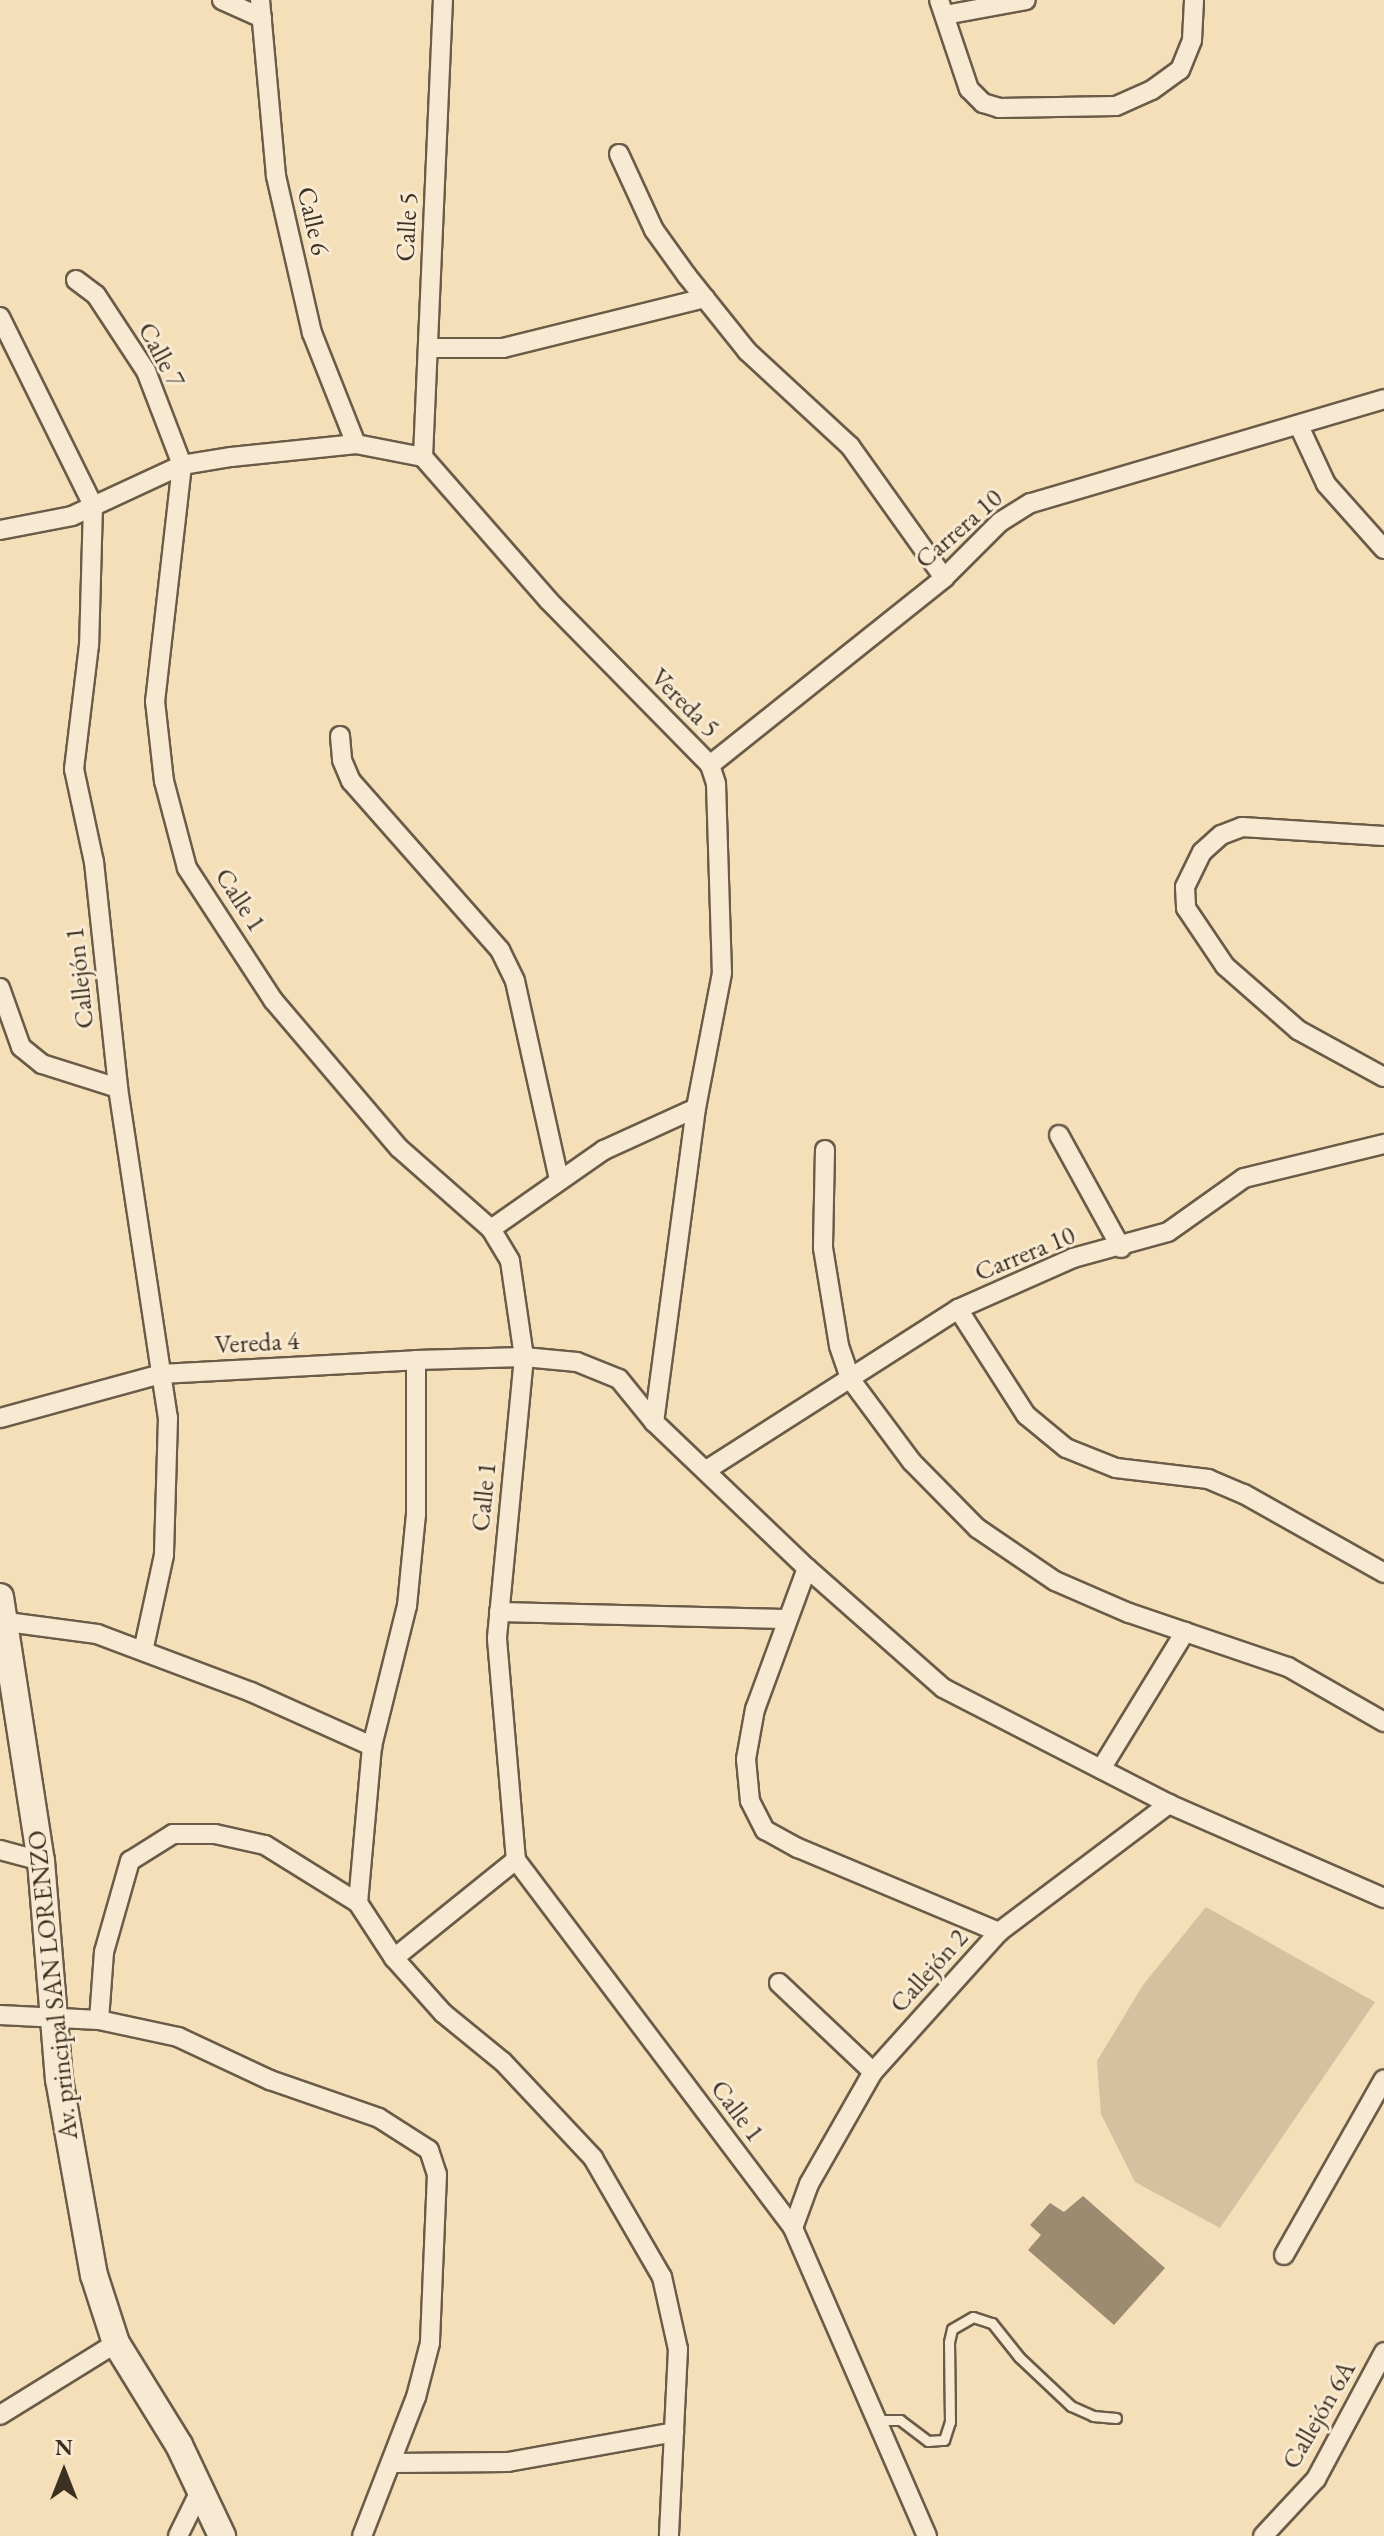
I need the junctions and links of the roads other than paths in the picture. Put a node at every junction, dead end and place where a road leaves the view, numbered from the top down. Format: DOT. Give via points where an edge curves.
graph roads {
  1 [pos="222,0"];
  2 [pos="443,0"];
  3 [pos="1026,0"];
  4 [pos="1194,0"];
  5 [pos="942,7"];
  6 [pos="261,9"];
  7 [pos="619,154"];
  8 [pos="76,280"];
  9 [pos="705,298"];
  10 [pos="0,317"];
  11 [pos="428,348"];
  12 [pos="1384,399"];
  13 [pos="1299,426"];
  14 [pos="356,444"];
  15 [pos="423,457"];
  16 [pos="182,465"];
  17 [pos="93,505"];
  18 [pos="0,530"];
  19 [pos="1384,549"];
  20 [pos="944,578"];
  21 [pos="340,736"];
  22 [pos="710,765"];
  23 [pos="1384,836"];
  24 [pos="0,988"];
  25 [pos="1384,1077"];
  26 [pos="118,1088"];
  27 [pos="696,1108"];
  28 [pos="1059,1135"];
  29 [pos="1384,1144"];
  30 [pos="825,1150"];
  31 [pos="559,1179"];
  32 [pos="491,1229"];
  33 [pos="1121,1248"];
  34 [pos="958,1309"];
  35 [pos="524,1357"];
  36 [pos="416,1360"];
  37 [pos="161,1374"];
  38 [pos="851,1380"];
  39 [pos="0,1418"];
  40 [pos="654,1422"];
  41 [pos="708,1469"];
  42 [pos="807,1568"];
  43 [pos="1384,1573"];
  44 [pos="0,1597"];
  45 [pos="499,1612"];
  46 [pos="785,1619"];
  47 [pos="7,1622"];
  48 [pos="1185,1632"];
  49 [pos="143,1651"];
  50 [pos="1384,1722"];
  51 [pos="372,1746"];
  52 [pos="1101,1769"];
  53 [pos="1169,1804"];
  54 [pos="0,1850"];
  55 [pos="516,1860"];
  56 [pos="41,1861"];
  57 [pos="1384,1898"];
  58 [pos="358,1903"];
  59 [pos="999,1932"];
  60 [pos="394,1958"];
  61 [pos="779,1983"];
  62 [pos="0,2015"];
  63 [pos="53,2015"];
  64 [pos="99,2020"];
  65 [pos="873,2072"];
  66 [pos="1384,2079"];
  67 [pos="793,2228"];
  68 [pos="1284,2255"];
  69 [pos="116,2343"];
  70 [pos="1384,2352"];
  71 [pos="0,2415"];
  72 [pos="1116,2418"];
  73 [pos="875,2420"];
  74 [pos="674,2432"];
  75 [pos="393,2463"];
  76 [pos="201,2489"];
  77 [pos="178,2536"];
  78 [pos="222,2536"];
  79 [pos="362,2536"];
  80 [pos="669,2536"];
  81 [pos="927,2536"];
  82 [pos="1263,2536"];
  1 -- 6 [label="street"];
  2 -- 11 [label="street, Calle 5"];
  3 -- 5 [label="street"];
  4 -- 5 [label="street" via="1192,40 1180,70 1116,106 999,108 983,103 961,72"];
  6 -- 14 [label="street, Calle 6" via="276,176 312,333"];
  7 -- 9 [label="street" via="654,230"];
  8 -- 16 [label="street, Calle 7" via="96,295 146,371"];
  9 -- 11 [label="street" via="503,348"];
  9 -- 20 [label="street" via="747,351 850,446"];
  10 -- 17 [label="street, Callejón 1"];
  11 -- 15 [label="street, Calle 5"];
  12 -- 13 [label="street, Carrera 10"];
  13 -- 19 [label="street" via="1326,484"];
  13 -- 20 [label="street, Carrera 10" via="1031,503 1000,522"];
  14 -- 15 [label="street"];
  14 -- 16 [label="street"];
  15 -- 22 [label="street, Vereda 5" via="548,600"];
  16 -- 17 [label="street"];
  16 -- 32 [label="street, Calle 1" via="155,701 164,781 187,868 273,1000 399,1148"];
  17 -- 18 [label="street" via="72,516"];
  17 -- 26 [label="street, Callejón 1" via="89,645 74,769 94,862"];
  20 -- 22 [label="street, Carrera 10"];
  21 -- 31 [label="street" via="351,781 500,950 515,981"];
  22 -- 27 [label="street, Vereda 5" via="716,784 722,973"];
  23 -- 25 [label="street" via="1242,827 1221,835 1202,852 1185,887 1186,908 1225,966 1298,1030"];
  24 -- 26 [label="street" via="21,1047 42,1064"];
  26 -- 37 [label="street, Callejón 1"];
  27 -- 31 [label="street" via="604,1150"];
  27 -- 40 [label="street, Vereda 5"];
  28 -- 33 [label="street"];
  29 -- 33 [label="street, Carrera 10" via="1244,1178 1168,1232"];
  30 -- 38 [label="street" via="823,1248 831,1308"];
  31 -- 32 [label="street"];
  32 -- 35 [label="street, Calle 1" via="510,1261"];
  33 -- 34 [label="street, Carrera 10" via="1073,1258"];
  34 -- 38 [label="street, Carrera 10"];
  34 -- 43 [label="street" via="1026,1415 1066,1448 1116,1468 1220,1484"];
  35 -- 36 [label="street, Vereda 4"];
  35 -- 40 [label="street, Vereda 4" via="577,1362 619,1379"];
  35 -- 45 [label="street, Calle 1"];
  36 -- 37 [label="street, Vereda 4"];
  36 -- 51 [label="street" via="416,1515 407,1606"];
  37 -- 39 [label="street, Vereda 4"];
  37 -- 49 [label="street, Callejón 1" via="170,1498"];
  38 -- 41 [label="street, Carrera 10"];
  38 -- 48 [label="street" via="912,1462 977,1528 1055,1581"];
  40 -- 41 [label="street, Vereda 4"];
  41 -- 42 [label="street, Vereda 4"];
  42 -- 46 [label="street"];
  42 -- 52 [label="street, Vereda 4" via="943,1688"];
  44 -- 47 [label="main road, Av. principal SAN LORENZO"];
  45 -- 46 [label="street"];
  45 -- 55 [label="street, Calle 1" via="504,1757"];
  46 -- 59 [label="street" via="755,1709 746,1759 750,1801 765,1830"];
  47 -- 49 [label="street" via="97,1634"];
  47 -- 56 [label="main road, Av. principal SAN LORENZO"];
  48 -- 50 [label="street" via="1288,1667"];
  48 -- 52 [label="street"];
  49 -- 51 [label="street"];
  51 -- 58 [label="street"];
  52 -- 53 [label="street, Vereda 4"];
  53 -- 57 [label="street, Vereda 4"];
  53 -- 59 [label="street, Callejón 2"];
  54 -- 56 [label="street"];
  55 -- 60 [label="street"];
  55 -- 67 [label="street, Calle 1"];
  56 -- 63 [label="main road, Av. principal SAN LORENZO"];
  58 -- 60 [label="street"];
  58 -- 64 [label="street" via="265,1845 215,1834 173,1834 130,1861 104,1952"];
  59 -- 65 [label="street, Callejón 2"];
  60 -- 74 [label="street" via="443,2013 503,2062 593,2158 662,2277 678,2349"];
  61 -- 65 [label="street"];
  62 -- 63 [label="street"];
  63 -- 64 [label="street"];
  63 -- 69 [label="main road, Av. principal SAN LORENZO" via="59,2079 94,2275"];
  64 -- 75 [label="street" via="178,2037 270,2080 379,2118 429,2150 437,2174 430,2343"];
  65 -- 67 [label="street, Callejón 2" via="809,2184"];
  66 -- 68 [label="street"];
  67 -- 73 [label="street, Calle 1"];
  69 -- 71 [label="street"];
  69 -- 76 [label="main road, Av. principal SAN LORENZO"];
  70 -- 82 [label="street, Callejón 6A" via="1316,2479"];
  72 -- 73 [label="lane" via="1071,2406 992,2323 973,2317 952,2329 950,2422 944,2440 928,2441 900,2420"];
  73 -- 81 [label="street, Calle 1"];
  74 -- 75 [label="street" via="508,2462"];
  74 -- 80 [label="street"];
  75 -- 79 [label="street"];
  76 -- 77 [label="street"];
  76 -- 78 [label="main road, Av. principal SAN LORENZO"];
}
